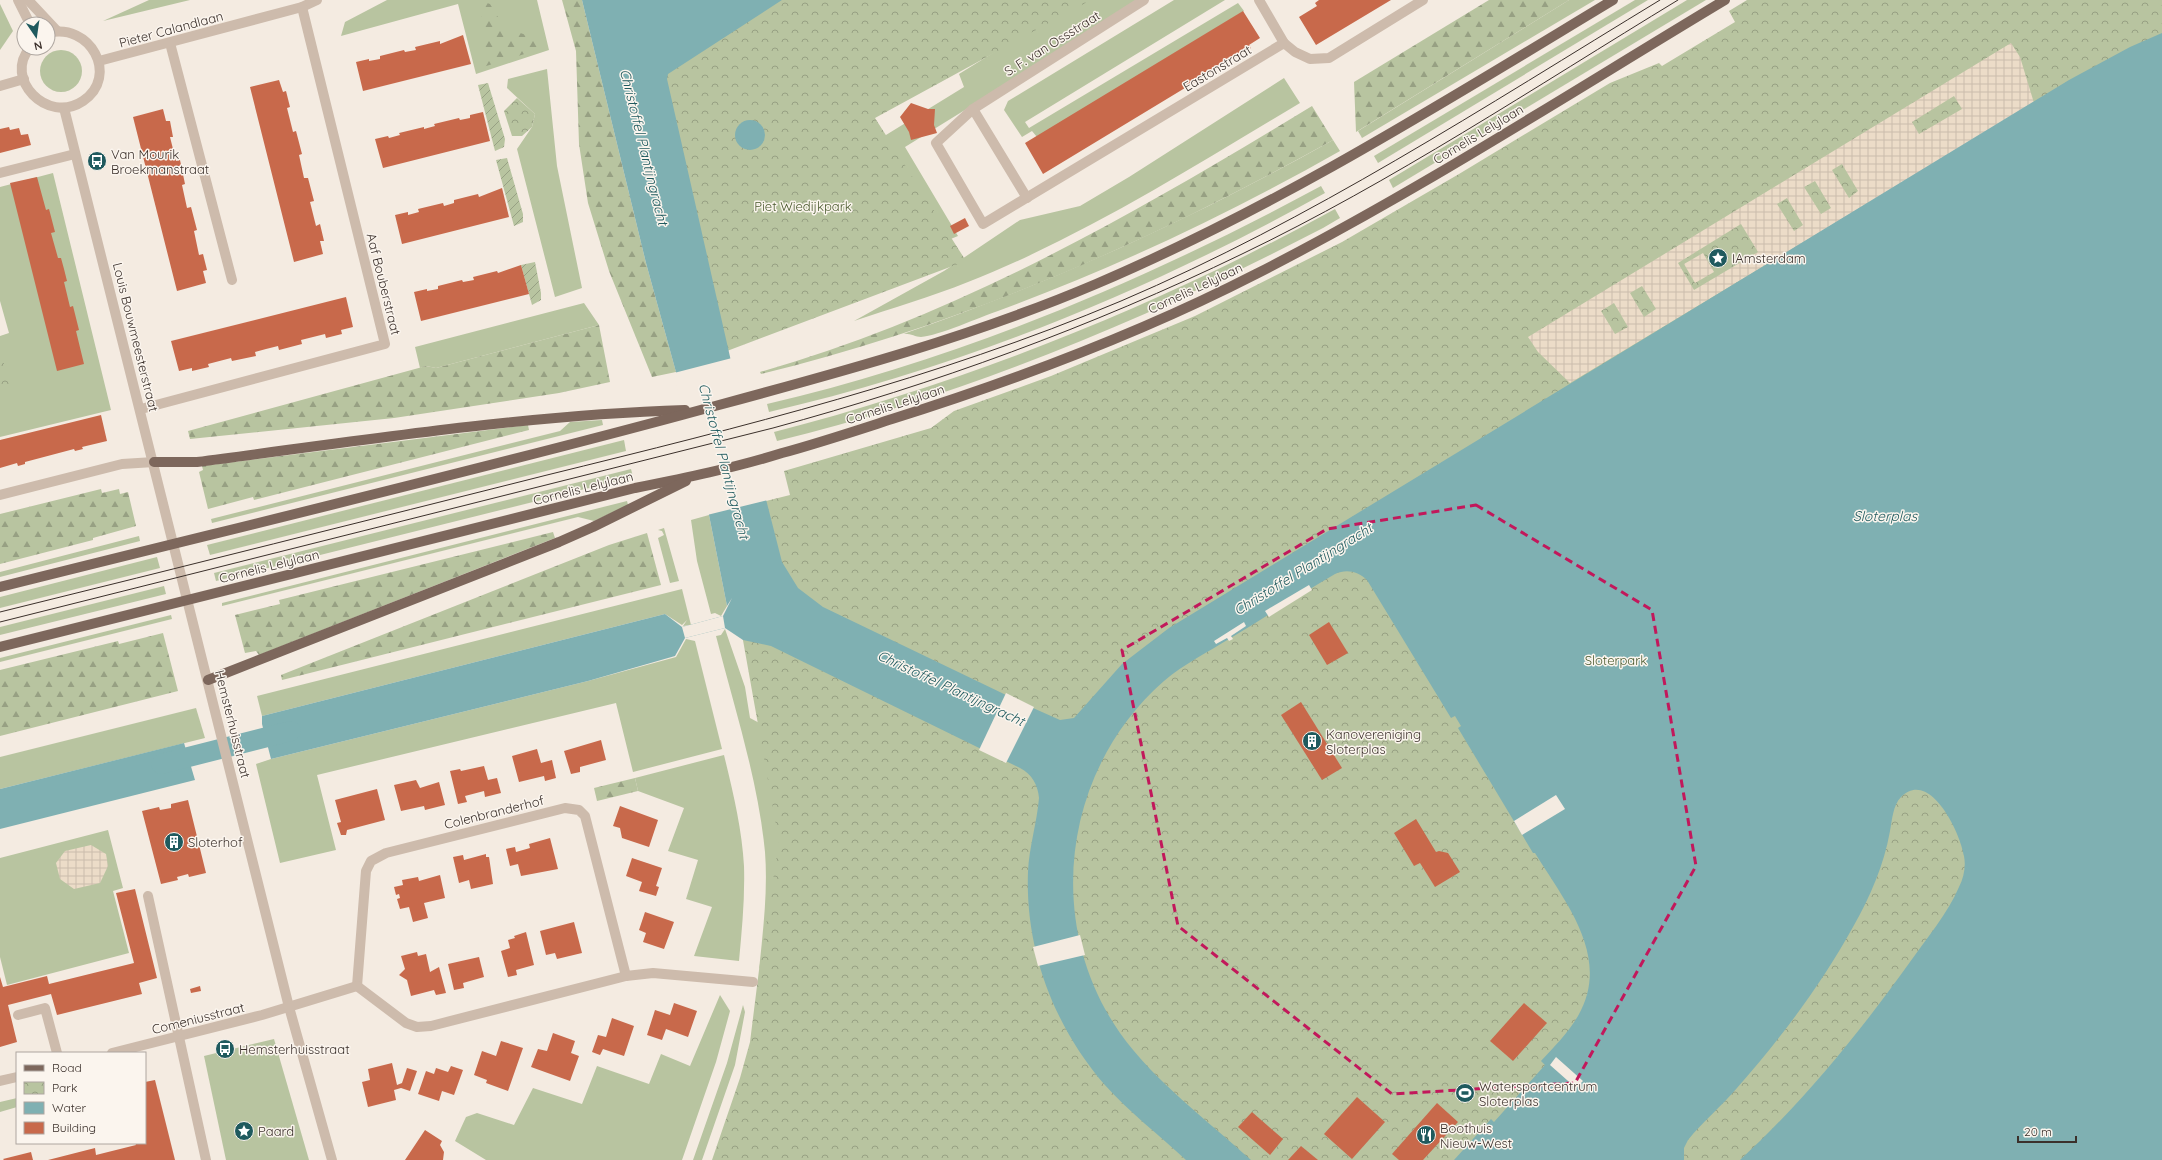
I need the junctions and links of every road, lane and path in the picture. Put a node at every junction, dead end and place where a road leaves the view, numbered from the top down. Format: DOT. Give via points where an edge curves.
graph roads {
  1 [pos="18,0"];
  2 [pos="28,0"];
  3 [pos="317,0"];
  4 [pos="1144,0"];
  5 [pos="1259,0"];
  6 [pos="1423,0"];
  7 [pos="1613,0"];
  8 [pos="1725,0"];
  9 [pos="302,7"];
  10 [pos="26,16"];
  11 [pos="40,16"];
  12 [pos="56,32"];
  13 [pos="170,42"];
  14 [pos="1284,43"];
  15 [pos="27,56"];
  16 [pos="99,61"];
  17 [pos="24,79"];
  18 [pos="0,86"];
  19 [pos="64,108"];
  20 [pos="973,109"];
  21 [pos="75,154"];
  22 [pos="0,173"];
  23 [pos="1026,198"];
  24 [pos="232,280"];
  25 [pos="141,409"];
  26 [pos="703,409"];
  27 [pos="154,462"];
  28 [pos="698,475"];
  29 [pos="0,495"];
  30 [pos="182,572"];
  31 [pos="0,587"];
  32 [pos="0,647"];
  33 [pos="208,680"];
  34 [pos="148,896"];
  35 [pos="626,976"];
  36 [pos="753,982"];
  37 [pos="357,986"];
  38 [pos="290,1007"];
  39 [pos="18,1014"];
  40 [pos="180,1036"];
  41 [pos="57,1052"];
  42 [pos="116,1052"];
  43 [pos="16,1077"];
  44 [pos="0,1081"];
  45 [pos="206,1160"];
  46 [pos="332,1160"];
  1 -- 10 [label="street"];
  2 -- 11 [label="street"];
  3 -- 9 [label="street, Pieter Calandlaan"];
  4 -- 20 [label="street, S. F. van Ossstraat"];
  5 -- 14 [label="street"];
  6 -- 14 [label="street" via="1329,58 1310,59"];
  7 -- 26 [label="main road" via="1414,121 1297,187 1155,258 1034,309 924,348 765,394"];
  8 -- 28 [label="main road, Cornelis Lelylaan" via="1420,184 1306,249 1220,292 1052,365 944,403 780,454"];
  9 -- 13 [label="street, Pieter Calandlaan"];
  9 -- 25 [label="street, Aaf Bouberstraat" via="385,344"];
  12 -- 16 [label="street" via="71,32 84,38 93,48"];
  13 -- 16 [label="street, Pieter Calandlaan"];
  13 -- 24 [label="street"];
  14 -- 23 [label="street, Eastonstraat"];
  15 -- 17 [label="street" via="23,65"];
  16 -- 19 [label="street" via="100,72 92,93 84,100"];
  17 -- 18 [label="street"];
  17 -- 19 [label="street" via="29,92 39,101"];
  19 -- 21 [label="street, Louis Bouwmeesterstraat"];
  20 -- 23 [label="street"];
  20 -- 23 [label="street, Eastonstraat" via="936,143 983,224"];
  21 -- 22 [label="street"];
  21 -- 25 [label="street, Louis Bouwmeesterstraat"];
  25 -- 27 [label="street, Louis Bouwmeesterstraat"];
  26 -- 27 [label="main road" via="543,418 197,462"];
  26 -- 31 [label="main road"];
  27 -- 29 [label="street" via="122,464"];
  27 -- 30 [label="street, Louis Bouwmeesterstraat"];
  28 -- 32 [label="main road, Cornelis Lelylaan" via="635,488"];
  28 -- 33 [label="main road" via="559,542"];
  30 -- 33 [label="street, Hemsterhuisstraat"];
  33 -- 38 [label="street, Hemsterhuisstraat"];
  34 -- 40 [label="street"];
  35 -- 36 [label="street" via="653,973"];
  35 -- 37 [label="street" via="431,1026 416,1026 401,1020"];
  35 -- 37 [label="street, Colenbranderhof" via="587,821 579,810 565,808 386,853 371,861 366,871"];
  37 -- 38 [label="street"];
  38 -- 40 [label="street, Comeniusstraat"];
  38 -- 46 [label="street, Hemsterhuisstraat"];
  39 -- 41 [label="street" via="45,1008"];
  40 -- 42 [label="street, Comeniusstraat"];
  40 -- 45 [label="street"];
  43 -- 44 [label="street"];
}
